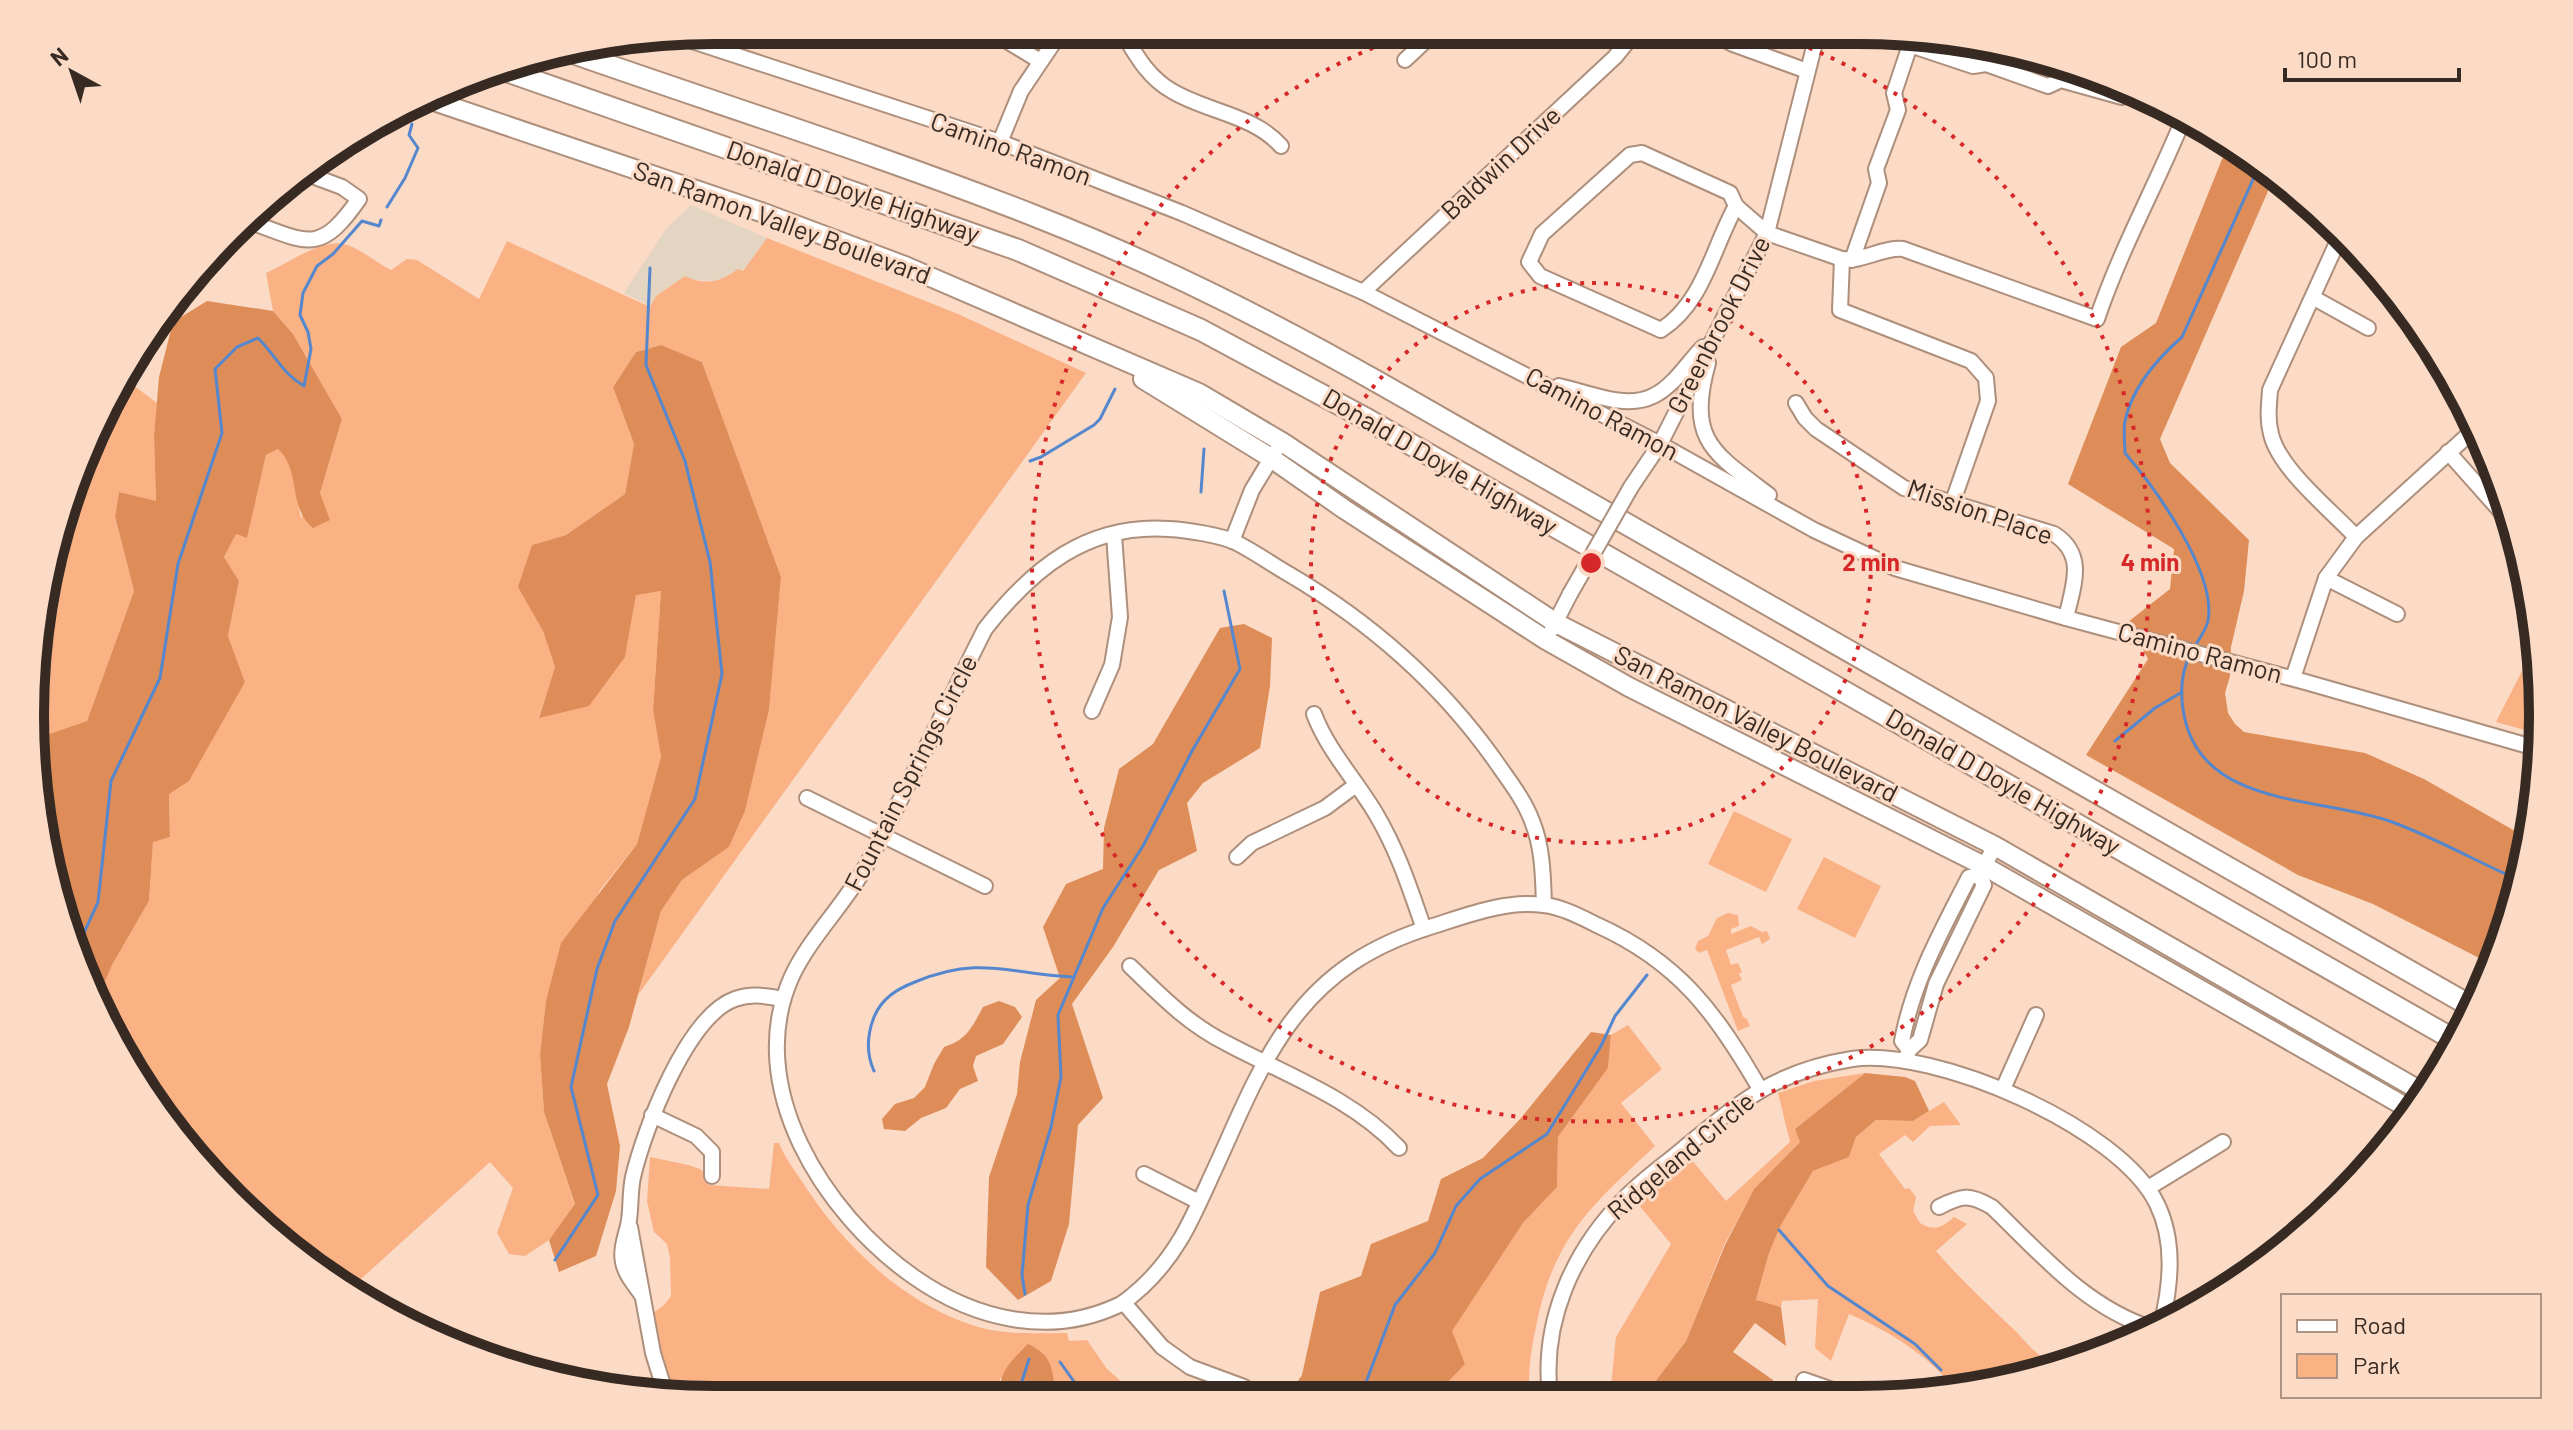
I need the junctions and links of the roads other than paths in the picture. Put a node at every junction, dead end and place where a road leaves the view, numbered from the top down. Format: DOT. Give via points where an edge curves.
graph roads {
  1 [pos="702,44"];
  2 [pos="1012,44"];
  3 [pos="1052,44"];
  4 [pos="1130,44"];
  5 [pos="1422,44"];
  6 [pos="1626,44"];
  7 [pos="1733,44"];
  8 [pos="1814,44"];
  9 [pos="1910,46"];
  10 [pos="1914,46"];
  11 [pos="584,57"];
  12 [pos="1405,60"];
  13 [pos="1040,61"];
  14 [pos="1807,71"];
  15 [pos="517,75"];
  16 [pos="2115,95"];
  17 [pos="442,102"];
  18 [pos="2180,127"];
  19 [pos="1000,142"];
  20 [pos="1281,146"];
  21 [pos="315,177"];
  22 [pos="1736,206"];
  23 [pos="258,225"];
  24 [pos="1767,233"];
  25 [pos="2336,245"];
  26 [pos="1847,259"];
  27 [pos="1363,292"];
  28 [pos="2314,298"];
  29 [pos="2368,328"];
  30 [pos="1717,332"];
  31 [pos="1093,347"];
  32 [pos="1537,380"];
  33 [pos="1796,403"];
  34 [pos="2468,435"];
  35 [pos="1282,442"];
  36 [pos="1660,444"];
  37 [pos="2448,452"];
  38 [pos="1271,458"];
  39 [pos="1952,504"];
  40 [pos="2495,505"];
  41 [pos="1814,530"];
  42 [pos="1114,535"];
  43 [pos="2356,537"];
  44 [pos="1232,541"];
  45 [pos="2326,578"];
  46 [pos="2397,614"];
  47 [pos="2066,618"];
  48 [pos="1556,623"];
  49 [pos="1546,640"];
  50 [pos="2293,678"];
  51 [pos="1092,711"];
  52 [pos="1314,714"];
  53 [pos="2528,746"];
  54 [pos="1356,785"];
  55 [pos="807,798"];
  56 [pos="883,835"];
  57 [pos="1995,846"];
  58 [pos="1237,857"];
  59 [pos="1982,871"];
  60 [pos="985,886"];
  61 [pos="1544,905"];
  62 [pos="1424,929"];
  63 [pos="1130,966"];
  64 [pos="783,999"];
  65 [pos="2464,1002"];
  66 [pos="2036,1015"];
  67 [pos="2447,1036"];
  68 [pos="1907,1055"];
  69 [pos="1265,1062"];
  70 [pos="2416,1088"];
  71 [pos="1760,1089"];
  72 [pos="2003,1089"];
  73 [pos="2403,1106"];
  74 [pos="652,1115"];
  75 [pos="2223,1142"];
  76 [pos="1399,1148"];
  77 [pos="1144,1174"];
  78 [pos="712,1176"];
  79 [pos="2148,1188"];
  80 [pos="1199,1202"];
  81 [pos="1939,1207"];
  82 [pos="1124,1303"];
  83 [pos="2164,1312"];
  84 [pos="2139,1324"];
  85 [pos="1804,1380"];
  86 [pos="663,1384"];
  87 [pos="1241,1386"];
  88 [pos="1549,1386"];
  89 [pos="1821,1386"];
  1 -- 19 [label="street, Camino Ramon"];
  2 -- 13 [label="street"];
  3 -- 13 [label="street"];
  4 -- 20 [label="street" via="1151,76 1170,90 1258,126"];
  5 -- 12 [label="street"];
  6 -- 27 [label="street, Baldwin Drive"];
  7 -- 14 [label="street"];
  8 -- 14 [label="street, Greenbrook Drive"];
  9 -- 26 [label="street" via="1894,93 1898,110 1876,169 1879,183"];
  10 -- 16 [label="street" via="2048,86 2061,80"];
  11 -- 65 [label="highway, Donald D Doyle Highway" via="1035,216 1218,297 1357,370"];
  13 -- 19 [label="street"];
  14 -- 24 [label="street, Greenbrook Drive"];
  15 -- 67 [label="highway, Donald D Doyle Highway" via="1005,245 1201,330"];
  17 -- 31 [label="main road, San Ramon Valley Boulevard" via="905,266"];
  18 -- 26 [label="street" via="2097,319 1903,249"];
  19 -- 27 [label="street, Camino Ramon"];
  21 -- 23 [label="street" via="359,199 337,227 312,241"];
  22 -- 22 [label="street" via="1710,268 1678,319 1661,330 1540,276 1529,262 1542,234 1630,155 1642,153 1730,193"];
  22 -- 24 [label="street"];
  24 -- 26 [label="street"];
  24 -- 30 [label="street, Greenbrook Drive"];
  25 -- 28 [label="street"];
  26 -- 39 [label="street" via="1840,310 1971,361 1986,378 1988,401"];
  27 -- 32 [label="street, Camino Ramon"];
  28 -- 29 [label="street"];
  28 -- 43 [label="street" via="2270,390 2271,437 2294,472"];
  30 -- 32 [label="street" via="1667,386 1646,398 1615,400"];
  30 -- 36 [label="street, Greenbrook Drive"];
  30 -- 41 [label="street" via="1702,391 1701,427 1725,461"];
  31 -- 35 [label="main road, San Ramon Valley Boulevard" via="1199,393"];
  31 -- 38 [label="main road, San Ramon Valley Boulevard"];
  32 -- 36 [label="street, Camino Ramon"];
  33 -- 39 [label="street, Mission Place" via="1816,429 1904,488"];
  34 -- 37 [label="street"];
  35 -- 38 [label="street"];
  35 -- 48 [label="main road, San Ramon Valley Boulevard"];
  36 -- 41 [label="street, Camino Ramon"];
  36 -- 48 [label="street, Greenbrook Drive, bridge"];
  37 -- 40 [label="street"];
  37 -- 43 [label="street"];
  38 -- 44 [label="street"];
  38 -- 49 [label="main road, San Ramon Valley Boulevard"];
  39 -- 47 [label="street, Mission Place" via="2054,534 2069,546 2076,571"];
  41 -- 47 [label="street, Camino Ramon" via="1895,568"];
  42 -- 44 [label="street, Fountain Springs Circle" via="1171,529"];
  42 -- 51 [label="street" via="1120,617 1112,665"];
  42 -- 56 [label="street, Fountain Springs Circle" via="1081,545 1042,568 1013,593 985,629"];
  43 -- 45 [label="street"];
  44 -- 61 [label="street, Fountain Springs Circle" via="1323,594 1383,639 1440,692 1479,739 1532,820 1542,858"];
  45 -- 46 [label="street"];
  45 -- 50 [label="street"];
  47 -- 50 [label="street, Camino Ramon"];
  48 -- 49 [label="street, Greenbrook Drive"];
  48 -- 57 [label="main road, San Ramon Valley Boulevard"];
  49 -- 59 [label="main road, San Ramon Valley Boulevard"];
  50 -- 53 [label="street, Camino Ramon"];
  52 -- 54 [label="street" via="1322,736"];
  54 -- 58 [label="street" via="1325,808 1252,843"];
  54 -- 62 [label="street" via="1396,849"];
  55 -- 56 [label="street"];
  56 -- 60 [label="street"];
  56 -- 64 [label="street, Fountain Springs Circle" via="853,890 794,972"];
  57 -- 59 [label="street"];
  57 -- 70 [label="main road, San Ramon Valley Boulevard"];
  59 -- 68 [label="street" via="1984,885 1936,984 1920,1040"];
  59 -- 73 [label="main road, San Ramon Valley Boulevard"];
  61 -- 62 [label="street, Fountain Springs Circle" via="1494,907"];
  61 -- 71 [label="street, Fountain Springs Circle" via="1622,936 1661,963 1696,993 1729,1034"];
  62 -- 69 [label="street, Fountain Springs Circle" via="1338,971 1311,996"];
  63 -- 69 [label="street" via="1188,1020"];
  64 -- 74 [label="street" via="755,994 733,999 715,1012 669,1079"];
  64 -- 82 [label="street, Fountain Springs Circle" via="778,1062 795,1132 819,1176 878,1250 956,1300 1015,1321 1062,1322"];
  66 -- 72 [label="street"];
  68 -- 71 [label="street, Ridgeland Circle" via="1808,1068"];
  68 -- 72 [label="street, Ridgeland Circle"];
  69 -- 76 [label="street" via="1368,1119"];
  69 -- 80 [label="street, Fountain Springs Circle"];
  71 -- 88 [label="street, Ridgeland Circle" via="1625,1197 1597,1229 1561,1298 1550,1335"];
  72 -- 79 [label="street, Ridgeland Circle" via="2072,1122"];
  74 -- 78 [label="street" via="708,1147"];
  74 -- 86 [label="street" via="633,1179 623,1263 641,1294"];
  75 -- 79 [label="street"];
  77 -- 80 [label="street"];
  79 -- 83 [label="street, Ridgeland Circle" via="2167,1230 2171,1267"];
  80 -- 82 [label="street, Fountain Springs Circle" via="1161,1270"];
  81 -- 84 [label="street" via="1960,1196 1979,1199 2081,1291"];
  82 -- 87 [label="street" via="1162,1347 1190,1367"];
  85 -- 89 [label="street"];
}
